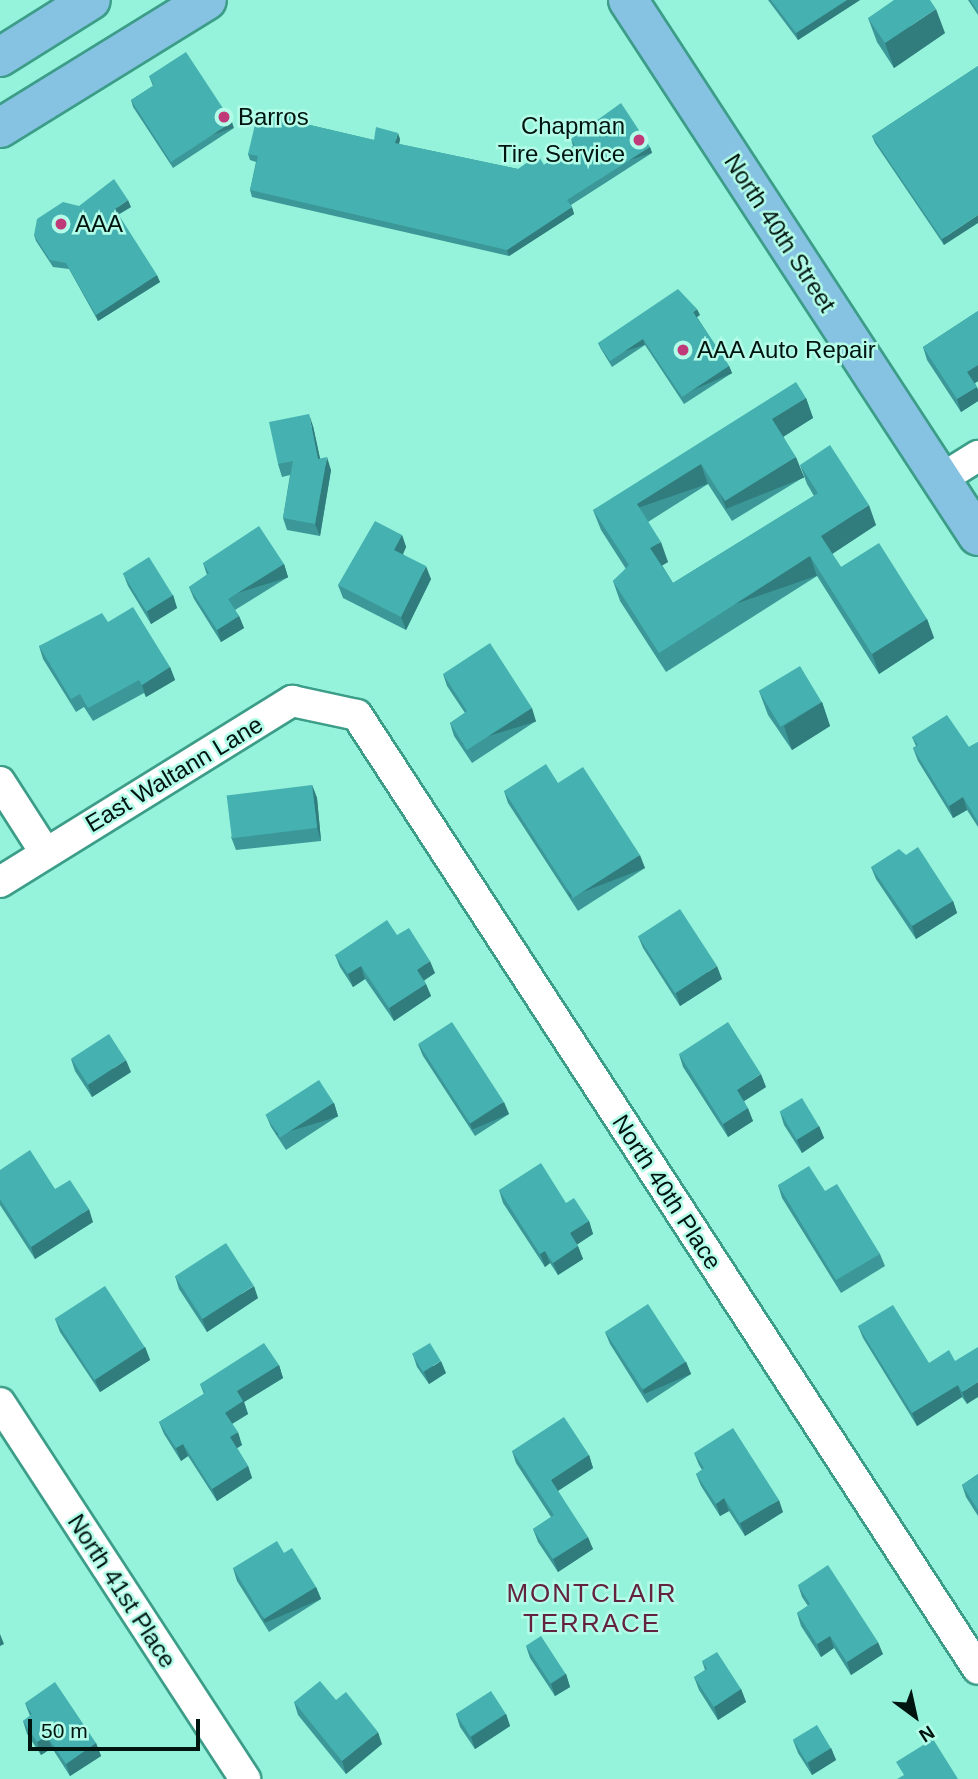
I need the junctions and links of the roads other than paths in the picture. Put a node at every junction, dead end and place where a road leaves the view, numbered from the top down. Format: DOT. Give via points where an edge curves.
graph roads {
  1 [pos="91,0"];
  2 [pos="207,0"];
  3 [pos="628,0"];
  4 [pos="0,57"];
  5 [pos="0,128"];
  6 [pos="978,456"];
  7 [pos="941,479"];
  8 [pos="978,536"];
  9 [pos="357,715"];
  10 [pos="0,782"];
  11 [pos="45,852"];
  12 [pos="0,882"];
  13 [pos="0,1403"];
  14 [pos="978,1669"];
  15 [pos="245,1779"];
  1 -- 4 [label="main road"];
  2 -- 5 [label="main road"];
  3 -- 7 [label="main road, North 40th Street"];
  6 -- 7 [label="street"];
  7 -- 8 [label="main road, North 40th Street"];
  9 -- 11 [label="street, East Waltann Lane" via="292,702"];
  9 -- 14 [label="street, North 40th Place"];
  10 -- 11 [label="street"];
  11 -- 12 [label="street, East Waltann Lane"];
  13 -- 15 [label="street, North 41st Place"];
}
